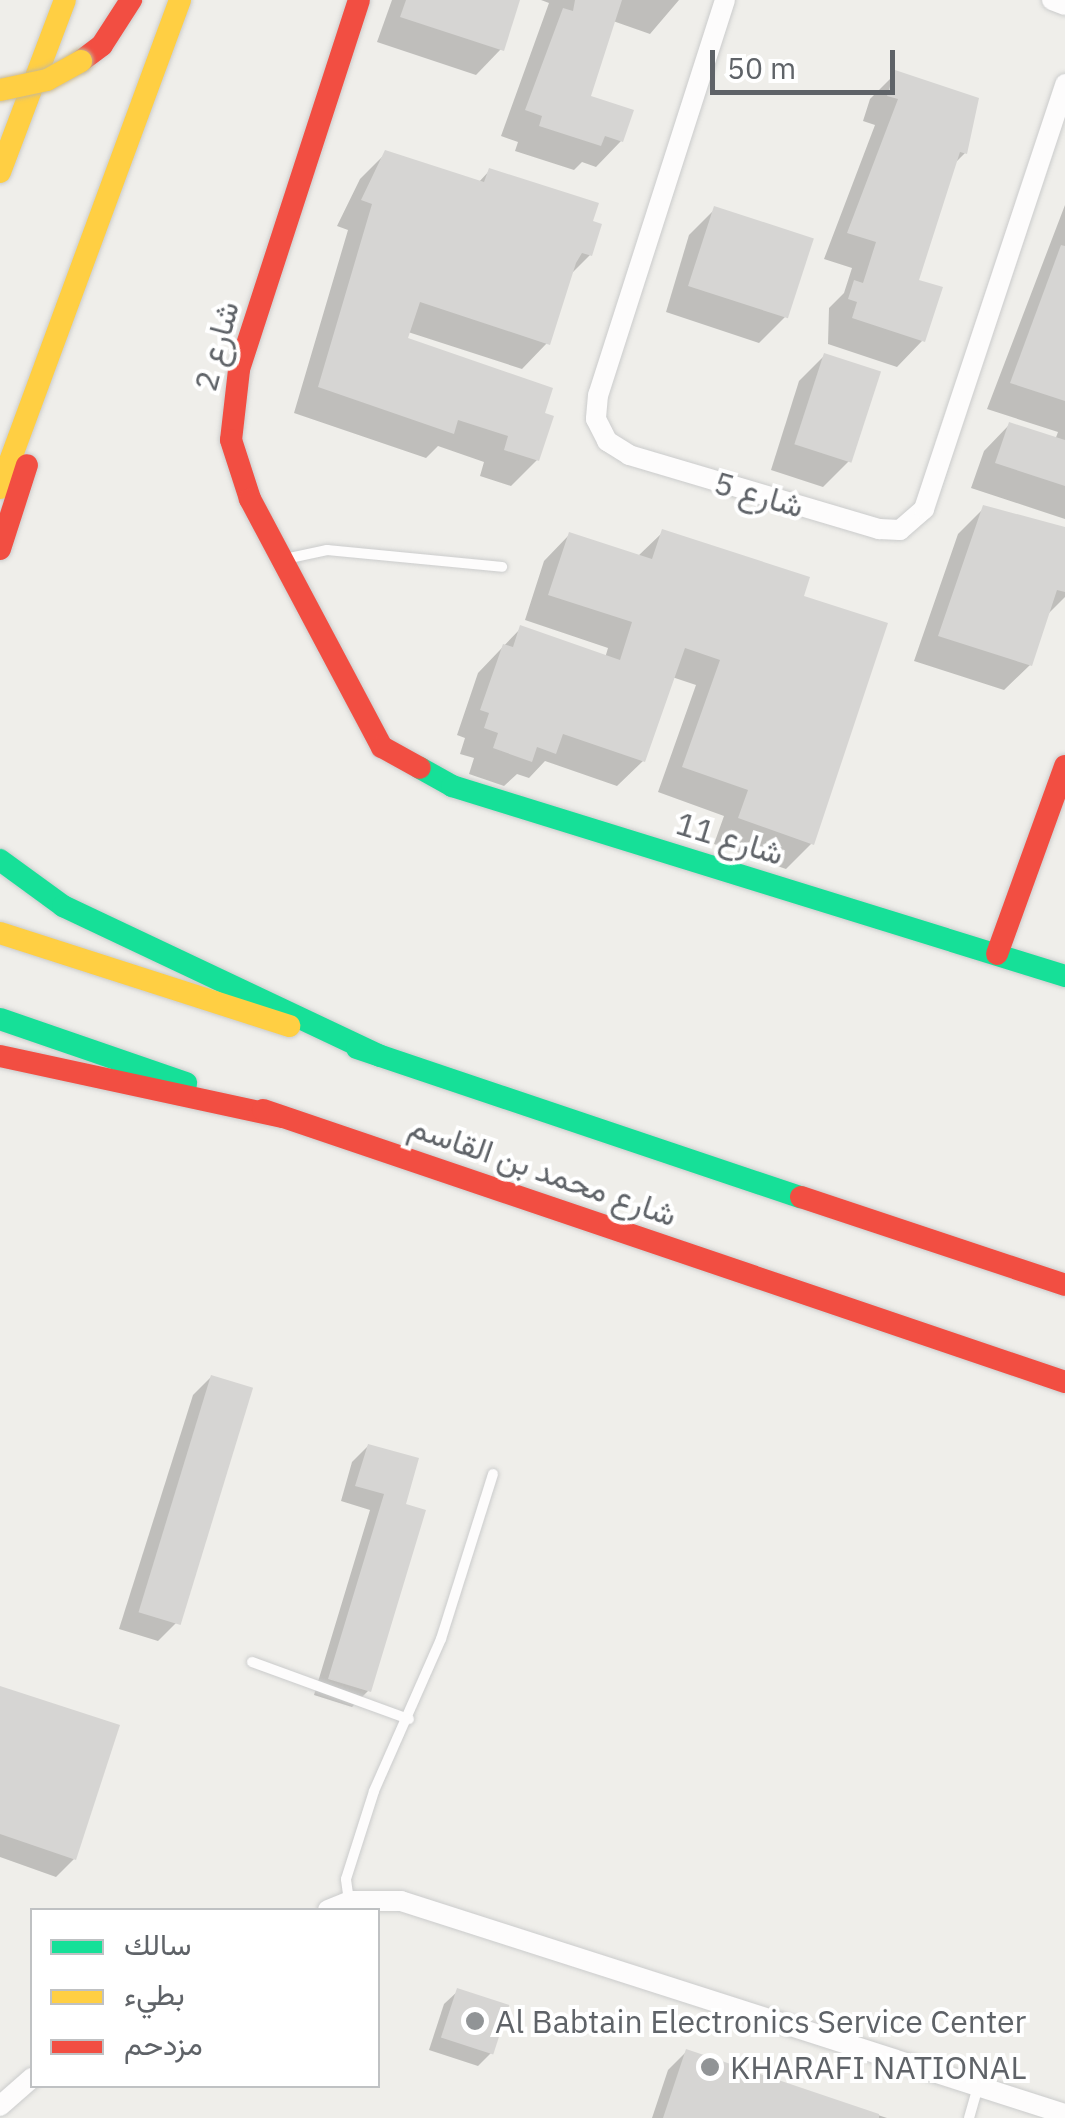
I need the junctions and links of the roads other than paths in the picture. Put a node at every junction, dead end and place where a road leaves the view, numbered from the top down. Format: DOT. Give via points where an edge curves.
graph roads {
  1 [pos="65,0"];
  2 [pos="131,0"];
  3 [pos="180,0"];
  4 [pos="359,0"];
  5 [pos="725,0"];
  6 [pos="1052,0"];
  7 [pos="1065,5"];
  8 [pos="1065,84"];
  9 [pos="0,90"];
  10 [pos="0,172"];
  11 [pos="100,214"];
  12 [pos="0,488"];
  13 [pos="0,550"];
  14 [pos="281,560"];
  15 [pos="502,568"];
  16 [pos="382,747"];
  17 [pos="1065,766"];
  18 [pos="0,860"];
  19 [pos="0,933"];
  20 [pos="997,954"];
  21 [pos="1065,976"];
  22 [pos="0,1019"];
  23 [pos="0,1056"];
  24 [pos="380,1056"];
  25 [pos="283,1116"];
  26 [pos="1065,1285"];
  27 [pos="1065,1382"];
  28 [pos="494,1474"];
  29 [pos="252,1662"];
  30 [pos="409,1720"];
  31 [pos="350,1902"];
  32 [pos="334,1908"];
  33 [pos="30,2080"];
  34 [pos="978,2086"];
  35 [pos="0,2106"];
  36 [pos="1065,2114"];
  37 [pos="969,2118"];
  1 -- 10 [label="main road"];
  2 -- 9 [label="main road, bridge" via="102,45 81,62 47,80"];
  3 -- 11 [label="main road"];
  4 -- 14 [label="main road, شارع 2" via="230,408 238,471"];
  5 -- 8 [label="street, شارع 5" via="598,395 596,419 607,442 628,455 879,529 900,530 924,509"];
  6 -- 7 [label="street"];
  11 -- 12 [label="main road"];
  11 -- 13 [label="main road"];
  14 -- 15 [label="lane" via="327,550"];
  14 -- 16 [label="main road, شارع 2"];
  16 -- 20 [label="main road, شارع 11" via="452,786"];
  17 -- 20 [label="main road"];
  18 -- 24 [label="main road" via="62,906"];
  19 -- 24 [label="main road, شارع محمد بن القاسم"];
  20 -- 21 [label="main road, شارع 11"];
  22 -- 25 [label="main road, شارع محمد بن القاسم"];
  23 -- 25 [label="main road"];
  24 -- 26 [label="main road, شارع محمد بن القاسم"];
  25 -- 27 [label="main road, شارع محمد بن القاسم"];
  28 -- 30 [label="lane"];
  29 -- 30 [label="lane"];
  30 -- 31 [label="lane" via="374,1791 346,1879"];
  31 -- 32 [label="street"];
  31 -- 34 [label="street" via="401,1901"];
  33 -- 35 [label="street"];
  34 -- 36 [label="street"];
  34 -- 37 [label="lane"];
}
